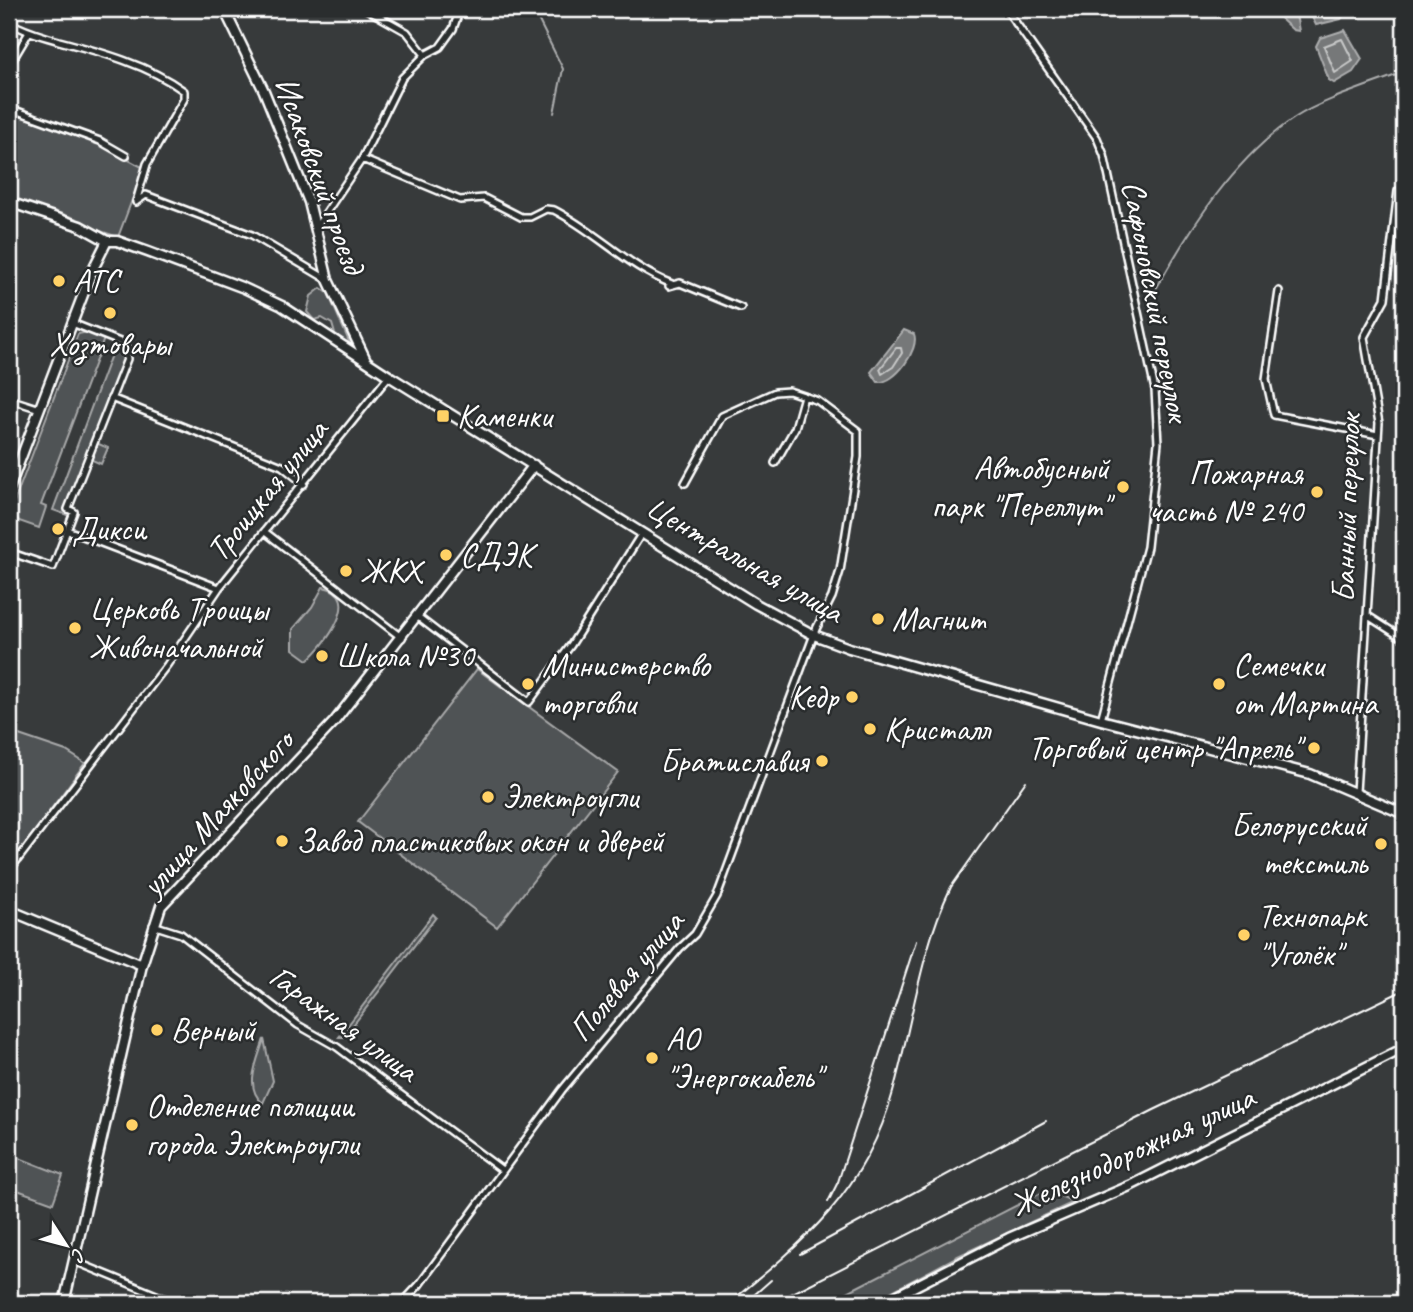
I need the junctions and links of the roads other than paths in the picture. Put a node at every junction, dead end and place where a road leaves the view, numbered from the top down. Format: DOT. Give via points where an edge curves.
graph roads {
  1 [pos="224,9"];
  2 [pos="366,9"];
  3 [pos="460,9"];
  4 [pos="1006,9"];
  5 [pos="9,22"];
  6 [pos="28,34"];
  7 [pos="425,55"];
  8 [pos="9,66"];
  9 [pos="9,108"];
  10 [pos="126,156"];
  11 [pos="362,159"];
  12 [pos="1398,191"];
  13 [pos="9,202"];
  14 [pos="317,226"];
  15 [pos="107,241"];
  16 [pos="328,280"];
  17 [pos="1279,291"];
  18 [pos="741,308"];
  19 [pos="72,323"];
  20 [pos="366,360"];
  21 [pos="389,376"];
  22 [pos="804,396"];
  23 [pos="111,398"];
  24 [pos="9,399"];
  25 [pos="40,410"];
  26 [pos="1378,435"];
  27 [pos="775,463"];
  28 [pos="534,465"];
  29 [pos="304,484"];
  30 [pos="685,484"];
  31 [pos="9,489"];
  32 [pos="68,530"];
  33 [pos="643,531"];
  34 [pos="265,532"];
  35 [pos="9,551"];
  36 [pos="219,588"];
  37 [pos="1367,616"];
  38 [pos="418,617"];
  39 [pos="814,635"];
  40 [pos="402,638"];
  41 [pos="1404,639"];
  42 [pos="1101,720"];
  43 [pos="1356,792"];
  44 [pos="1404,814"];
  45 [pos="9,871"];
  46 [pos="9,909"];
  47 [pos="153,925"];
  48 [pos="142,965"];
  49 [pos="1404,1048"];
  50 [pos="502,1170"];
  51 [pos="74,1261"];
  52 [pos="64,1303"];
  53 [pos="176,1303"];
  54 [pos="374,1303"];
  55 [pos="398,1303"];
  56 [pos="882,1303"];
  1 -- 14 [label="main road, Исаковский проезд" via="264,91"];
  2 -- 7 [label="street" via="407,32"];
  3 -- 7 [label="street" via="440,47"];
  4 -- 42 [label="street, Сафоновский переулок" via="1097,138 1104,155 1155,390 1158,443 1147,547"];
  5 -- 6 [label="street"];
  6 -- 8 [label="street"];
  6 -- 16 [label="street" via="135,65 184,91 184,99 147,164 136,202 146,195 243,231"];
  7 -- 11 [label="street" via="402,78"];
  9 -- 10 [label="street" via="100,141"];
  11 -- 14 [label="street"];
  11 -- 18 [label="street" via="460,200 484,198 521,217 554,210 606,240 637,267 673,284 669,286 680,283"];
  12 -- 26 [label="street, Банный переулок" via="1385,299 1364,337"];
  13 -- 15 [label="main road, Центральная улица" via="80,226"];
  14 -- 16 [label="main road, Исаковский проезд"];
  15 -- 19 [label="main road"];
  15 -- 20 [label="main road, Центральная улица" via="259,295"];
  16 -- 20 [label="main road, Исаковский проезд"];
  17 -- 26 [label="street" via="1266,379 1274,415"];
  19 -- 23 [label="street" via="128,348"];
  19 -- 25 [label="main road"];
  20 -- 21 [label="main road, Центральная улица"];
  21 -- 28 [label="main road, Центральная улица"];
  21 -- 29 [label="street, Троицкая улица"];
  22 -- 27 [label="street" via="795,428"];
  22 -- 30 [label="street" via="775,392 722,416"];
  22 -- 39 [label="street, Полевая улица" via="858,431 859,446 840,572"];
  23 -- 29 [label="street" via="282,467"];
  23 -- 32 [label="street" via="69,503 68,509 74,512"];
  24 -- 25 [label="street"];
  25 -- 31 [label="main road"];
  26 -- 37 [label="street, Банный переулок"];
  28 -- 33 [label="main road, Центральная улица"];
  28 -- 38 [label="main road, улица Маяковского"];
  29 -- 34 [label="street, Троицкая улица"];
  32 -- 35 [label="street" via="53,567"];
  32 -- 36 [label="street"];
  33 -- 38 [label="street" via="529,702"];
  33 -- 39 [label="main road, Центральная улица"];
  34 -- 36 [label="street, Троицкая улица"];
  34 -- 40 [label="street"];
  36 -- 45 [label="street, Троицкая улица" via="167,664"];
  37 -- 41 [label="street"];
  37 -- 43 [label="street, Банный переулок"];
  38 -- 40 [label="main road, улица Маяковского"];
  39 -- 42 [label="main road, Центральная улица"];
  39 -- 50 [label="street, Полевая улица" via="717,896 702,924 562,1090"];
  40 -- 47 [label="main road, улица Маяковского" via="320,738 171,893"];
  42 -- 43 [label="main road, Центральная улица" via="1310,774"];
  43 -- 44 [label="main road, Центральная улица"];
  46 -- 48 [label="main road"];
  47 -- 48 [label="main road, улица Маяковского"];
  47 -- 50 [label="street, Гаражная улица" via="181,934 298,1025 337,1047"];
  48 -- 51 [label="main road, улица Маяковского"];
  49 -- 56 [label="main road, Железнодорожная улица" via="1136,1184 1009,1238"];
  50 -- 55 [label="street, Полевая улица" via="419,1285"];
  51 -- 52 [label="main road, улица Маяковского"];
  51 -- 53 [label="street"];
  54 -- 55 [label="street" via="386,1298"];
}
